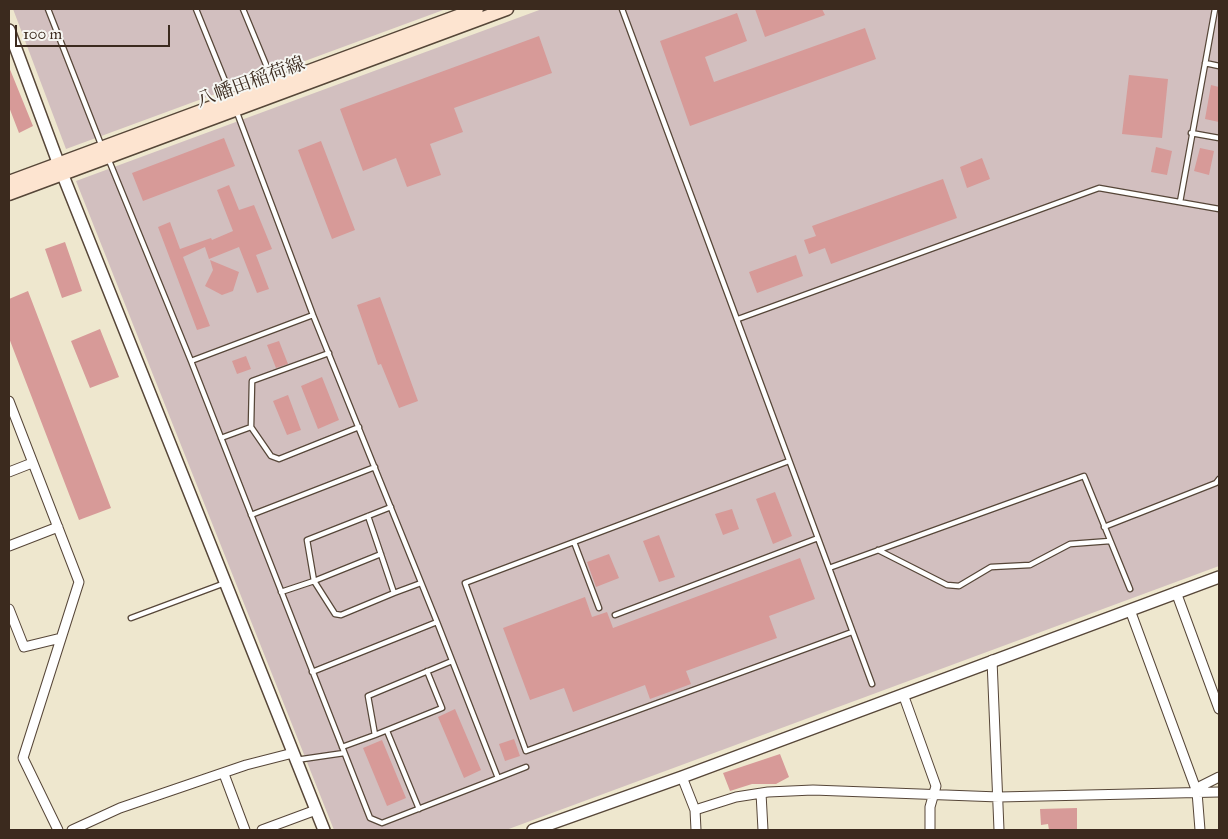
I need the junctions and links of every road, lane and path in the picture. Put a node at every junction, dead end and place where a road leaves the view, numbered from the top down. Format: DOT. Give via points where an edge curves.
graph roads {
  1 [pos="48,9"];
  2 [pos="196,9"];
  3 [pos="243,9"];
  4 [pos="477,9"];
  5 [pos="507,9"];
  6 [pos="622,9"];
  7 [pos="1214,9"];
  8 [pos="9,30"];
  9 [pos="1206,63"];
  10 [pos="1219,66"];
  11 [pos="274,84"];
  12 [pos="234,104"];
  13 [pos="1191,133"];
  14 [pos="1219,138"];
  15 [pos="105,152"];
  16 [pos="61,168"];
  17 [pos="9,182"];
  18 [pos="9,194"];
  19 [pos="1180,202"];
  20 [pos="1219,209"];
  21 [pos="313,315"];
  22 [pos="738,320"];
  23 [pos="329,353"];
  24 [pos="191,361"];
  25 [pos="9,401"];
  26 [pos="11,412"];
  27 [pos="251,426"];
  28 [pos="359,427"];
  29 [pos="221,438"];
  30 [pos="789,462"];
  31 [pos="32,463"];
  32 [pos="374,466"];
  33 [pos="9,472"];
  34 [pos="1219,479"];
  35 [pos="391,507"];
  36 [pos="251,515"];
  37 [pos="368,516"];
  38 [pos="58,527"];
  39 [pos="1104,527"];
  40 [pos="818,538"];
  41 [pos="1110,541"];
  42 [pos="574,542"];
  43 [pos="9,546"];
  44 [pos="878,550"];
  45 [pos="381,554"];
  46 [pos="829,568"];
  47 [pos="1219,577"];
  48 [pos="314,581"];
  49 [pos="421,582"];
  50 [pos="226,583"];
  51 [pos="1130,589"];
  52 [pos="281,592"];
  53 [pos="1176,592"];
  54 [pos="394,593"];
  55 [pos="598,608"];
  56 [pos="9,609"];
  57 [pos="1130,610"];
  58 [pos="615,615"];
  59 [pos="131,618"];
  60 [pos="437,622"];
  61 [pos="852,632"];
  62 [pos="61,638"];
  63 [pos="992,660"];
  64 [pos="452,661"];
  65 [pos="427,671"];
  66 [pos="312,672"];
  67 [pos="872,684"];
  68 [pos="903,694"];
  69 [pos="1219,709"];
  70 [pos="387,731"];
  71 [pos="374,735"];
  72 [pos="342,747"];
  73 [pos="344,754"];
  74 [pos="294,757"];
  75 [pos="526,767"];
  76 [pos="224,774"];
  77 [pos="682,777"];
  78 [pos="1219,777"];
  79 [pos="498,778"];
  80 [pos="1197,792"];
  81 [pos="1219,792"];
  82 [pos="761,793"];
  83 [pos="933,793"];
  84 [pos="999,797"];
  85 [pos="419,809"];
  86 [pos="316,810"];
  87 [pos="694,810"];
  88 [pos="58,830"];
  89 [pos="72,830"];
  90 [pos="245,830"];
  91 [pos="262,830"];
  92 [pos="324,830"];
  93 [pos="533,830"];
  94 [pos="696,830"];
  95 [pos="763,830"];
  96 [pos="930,830"];
  97 [pos="999,830"];
  98 [pos="1200,830"];
  1 -- 15 [label="lane"];
  2 -- 12 [label="lane"];
  3 -- 11 [label="lane"];
  4 -- 11 [label="main road, 八幡田稲荷線"];
  5 -- 12 [label="main road, 八幡田稲荷線"];
  6 -- 22 [label="lane"];
  7 -- 9 [label="lane"];
  8 -- 16 [label="street"];
  9 -- 10 [label="lane"];
  9 -- 13 [label="lane"];
  11 -- 12 [label="main road, 八幡田稲荷線"];
  12 -- 15 [label="main road, 八幡田稲荷線"];
  12 -- 21 [label="lane"];
  13 -- 14 [label="lane"];
  13 -- 19 [label="lane"];
  15 -- 16 [label="main road, 八幡田稲荷線"];
  15 -- 24 [label="lane"];
  16 -- 17 [label="main road, 八幡田稲荷線"];
  16 -- 18 [label="main road, 八幡田稲荷線"];
  16 -- 50 [label="street"];
  19 -- 20 [label="lane"];
  19 -- 22 [label="lane" via="1099,188"];
  21 -- 23 [label="lane"];
  21 -- 24 [label="lane"];
  22 -- 30 [label="lane"];
  23 -- 27 [label="lane" via="252,381"];
  23 -- 28 [label="lane"];
  24 -- 29 [label="lane"];
  25 -- 26 [label="street"];
  26 -- 31 [label="street"];
  27 -- 28 [label="lane" via="271,456 279,460"];
  27 -- 29 [label="lane"];
  28 -- 32 [label="lane"];
  29 -- 36 [label="lane"];
  30 -- 40 [label="lane"];
  30 -- 42 [label="lane"];
  31 -- 33 [label="street"];
  31 -- 38 [label="street"];
  32 -- 35 [label="lane"];
  32 -- 36 [label="lane"];
  34 -- 39 [label="lane" via="1216,483"];
  35 -- 37 [label="lane"];
  35 -- 49 [label="lane"];
  36 -- 52 [label="lane"];
  37 -- 45 [label="lane"];
  37 -- 48 [label="lane" via="307,540"];
  38 -- 43 [label="street"];
  38 -- 62 [label="street" via="79,582"];
  39 -- 41 [label="lane"];
  39 -- 44 [label="lane" via="1084,476"];
  40 -- 46 [label="lane"];
  40 -- 58 [label="lane"];
  41 -- 44 [label="lane" via="1070,544 1030,565 992,567 959,586 946,585"];
  41 -- 51 [label="lane"];
  42 -- 55 [label="lane"];
  42 -- 61 [label="lane" via="464,583 526,751"];
  44 -- 46 [label="lane"];
  45 -- 48 [label="lane"];
  45 -- 54 [label="lane"];
  46 -- 61 [label="lane"];
  47 -- 53 [label="street"];
  48 -- 52 [label="lane"];
  48 -- 54 [label="lane" via="335,614 341,615"];
  49 -- 54 [label="lane"];
  49 -- 60 [label="lane"];
  50 -- 59 [label="lane"];
  50 -- 74 [label="street"];
  52 -- 66 [label="lane"];
  53 -- 57 [label="street"];
  53 -- 69 [label="street"];
  56 -- 62 [label="street" via="24,647"];
  57 -- 63 [label="street"];
  57 -- 80 [label="street"];
  60 -- 64 [label="lane"];
  60 -- 66 [label="lane"];
  61 -- 67 [label="lane"];
  62 -- 88 [label="street" via="23,758"];
  63 -- 68 [label="street"];
  63 -- 84 [label="street"];
  64 -- 65 [label="lane"];
  64 -- 79 [label="lane"];
  65 -- 70 [label="lane" via="442,708"];
  65 -- 71 [label="lane" via="368,696"];
  66 -- 72 [label="lane"];
  68 -- 77 [label="street"];
  68 -- 83 [label="street" via="936,786"];
  70 -- 71 [label="lane"];
  70 -- 85 [label="lane"];
  71 -- 72 [label="lane"];
  72 -- 73 [label="lane"];
  73 -- 74 [label="lane"];
  73 -- 85 [label="lane" via="370,818 382,823"];
  74 -- 76 [label="street"];
  74 -- 86 [label="street"];
  75 -- 79 [label="lane"];
  76 -- 89 [label="street" via="120,808"];
  76 -- 90 [label="street"];
  77 -- 87 [label="street"];
  77 -- 93 [label="street"];
  78 -- 80 [label="street" via="1201,786"];
  79 -- 85 [label="lane"];
  80 -- 81 [label="street"];
  80 -- 84 [label="street"];
  80 -- 98 [label="street"];
  82 -- 83 [label="street" via="813,790"];
  82 -- 87 [label="street"];
  82 -- 95 [label="street"];
  83 -- 84 [label="street"];
  83 -- 96 [label="street"];
  84 -- 97 [label="street"];
  86 -- 91 [label="street"];
  86 -- 92 [label="street"];
  87 -- 94 [label="street"];
}
